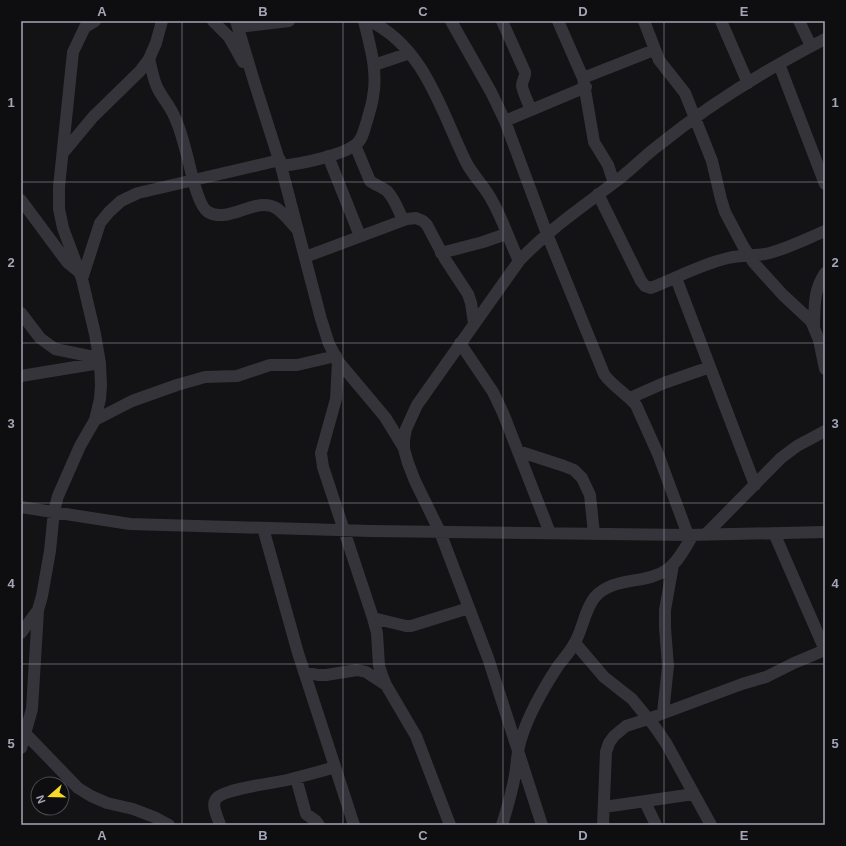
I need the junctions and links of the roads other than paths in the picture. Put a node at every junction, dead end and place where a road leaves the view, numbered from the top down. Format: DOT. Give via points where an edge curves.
graph roads {
  1 [pos="95,21"];
  2 [pos="162,21"];
  3 [pos="213,21"];
  4 [pos="289,21"];
  5 [pos="364,21"];
  6 [pos="370,21"];
  7 [pos="452,21"];
  8 [pos="502,21"];
  9 [pos="558,21"];
  10 [pos="644,21"];
  11 [pos="721,21"];
  12 [pos="799,21"];
  13 [pos="237,24"];
  14 [pos="825,39"];
  15 [pos="811,46"];
  16 [pos="654,50"];
  17 [pos="410,53"];
  18 [pos="149,60"];
  19 [pos="779,64"];
  20 [pos="374,65"];
  21 [pos="253,78"];
  22 [pos="585,83"];
  23 [pos="748,83"];
  24 [pos="531,110"];
  25 [pos="696,117"];
  26 [pos="505,121"];
  27 [pos="355,145"];
  28 [pos="63,153"];
  29 [pos="328,156"];
  30 [pos="280,163"];
  31 [pos="824,177"];
  32 [pos="194,180"];
  33 [pos="614,183"];
  34 [pos="598,194"];
  35 [pos="21,200"];
  36 [pos="403,220"];
  37 [pos="299,231"];
  38 [pos="825,231"];
  39 [pos="506,234"];
  40 [pos="547,234"];
  41 [pos="360,236"];
  42 [pos="441,253"];
  43 [pos="748,255"];
  44 [pos="305,257"];
  45 [pos="518,261"];
  46 [pos="825,273"];
  47 [pos="81,276"];
  48 [pos="676,278"];
  49 [pos="21,312"];
  50 [pos="474,323"];
  51 [pos="814,326"];
  52 [pos="460,343"];
  53 [pos="337,359"];
  54 [pos="99,361"];
  55 [pos="710,367"];
  56 [pos="825,369"];
  57 [pos="21,376"];
  58 [pos="630,398"];
  59 [pos="95,420"];
  60 [pos="825,431"];
  61 [pos="404,449"];
  62 [pos="518,451"];
  63 [pos="755,485"];
  64 [pos="21,507"];
  65 [pos="54,512"];
  66 [pos="263,528"];
  67 [pos="344,530"];
  68 [pos="440,532"];
  69 [pos="825,532"];
  70 [pos="550,533"];
  71 [pos="774,533"];
  72 [pos="594,534"];
  73 [pos="706,534"];
  74 [pos="691,535"];
  75 [pos="672,565"];
  76 [pos="469,608"];
  77 [pos="38,610"];
  78 [pos="373,618"];
  79 [pos="21,633"];
  80 [pos="575,643"];
  81 [pos="825,650"];
  82 [pos="304,672"];
  83 [pos="386,685"];
  84 [pos="664,714"];
  85 [pos="648,719"];
  86 [pos="23,731"];
  87 [pos="21,748"];
  88 [pos="518,752"];
  89 [pos="335,767"];
  90 [pos="296,778"];
  91 [pos="694,794"];
  92 [pos="645,802"];
  93 [pos="605,818"];
  94 [pos="169,825"];
  95 [pos="220,825"];
  96 [pos="319,825"];
  97 [pos="354,825"];
  98 [pos="450,825"];
  99 [pos="502,825"];
  100 [pos="542,825"];
  101 [pos="656,825"];
  102 [pos="711,825"];
  1 -- 28 [label="street" via="86,27 73,52"];
  2 -- 18 [label="street"];
  3 -- 21 [label="street" via="228,37"];
  4 -- 13 [label="street"];
  5 -- 20 [label="street"];
  6 -- 17 [label="street" via="391,34"];
  7 -- 26 [label="street"];
  8 -- 24 [label="street" via="525,72 522,87"];
  9 -- 22 [label="street"];
  10 -- 16 [label="street"];
  11 -- 23 [label="street"];
  12 -- 15 [label="street"];
  13 -- 21 [label="street"];
  14 -- 15 [label="street"];
  15 -- 19 [label="street"];
  16 -- 22 [label="street"];
  16 -- 25 [label="street" via="685,93"];
  17 -- 20 [label="street"];
  17 -- 39 [label="street" via="437,97 467,163 491,198"];
  18 -- 28 [label="street" via="84,127"];
  18 -- 32 [label="street" via="156,84 179,126"];
  19 -- 23 [label="street"];
  19 -- 31 [label="street"];
  20 -- 27 [label="street" via="373,96 363,135"];
  21 -- 30 [label="street"];
  22 -- 24 [label="street"];
  22 -- 33 [label="street" via="594,142 608,165"];
  23 -- 25 [label="street"];
  24 -- 26 [label="street"];
  25 -- 33 [label="street"];
  25 -- 43 [label="street" via="712,161 725,212"];
  26 -- 40 [label="street"];
  27 -- 29 [label="street"];
  27 -- 36 [label="street" via="370,180 390,194"];
  28 -- 47 [label="street" via="58,187 59,209 63,228"];
  29 -- 30 [label="street" via="294,164"];
  29 -- 41 [label="street"];
  30 -- 32 [label="street"];
  30 -- 37 [label="street"];
  32 -- 37 [label="street" via="202,206 208,212 223,215 263,205 270,206 277,208"];
  32 -- 47 [label="street" via="138,193 121,201 100,223"];
  33 -- 34 [label="street"];
  34 -- 40 [label="street"];
  34 -- 48 [label="street" via="641,282 651,288"];
  35 -- 47 [label="street" via="67,262"];
  36 -- 41 [label="street"];
  36 -- 42 [label="street" via="416,218 428,225"];
  37 -- 44 [label="street"];
  38 -- 43 [label="street" via="775,251"];
  39 -- 42 [label="street"];
  39 -- 45 [label="street"];
  40 -- 45 [label="street"];
  40 -- 58 [label="street" via="604,374"];
  41 -- 44 [label="street"];
  42 -- 50 [label="street" via="468,294"];
  43 -- 48 [label="street" via="720,260"];
  43 -- 51 [label="street"];
  44 -- 53 [label="street" via="321,319"];
  45 -- 50 [label="street"];
  46 -- 51 [label="street" via="816,291"];
  47 -- 54 [label="street"];
  48 -- 55 [label="street"];
  49 -- 54 [label="street" via="46,344 55,349"];
  50 -- 52 [label="street"];
  51 -- 56 [label="street"];
  52 -- 61 [label="street" via="417,405 406,429"];
  52 -- 62 [label="street" via="492,392"];
  53 -- 59 [label="street" via="270,366 237,376 205,377 132,402"];
  53 -- 61 [label="street" via="385,417"];
  53 -- 67 [label="street" via="336,399 321,459"];
  54 -- 57 [label="street"];
  54 -- 59 [label="street" via="101,385"];
  55 -- 58 [label="street"];
  55 -- 63 [label="street"];
  58 -- 74 [label="street" via="636,405 658,454"];
  59 -- 65 [label="street" via="62,484"];
  60 -- 63 [label="street" via="781,458"];
  61 -- 68 [label="street" via="415,481"];
  62 -- 70 [label="street"];
  62 -- 72 [label="street" via="574,470 582,478 590,495"];
  63 -- 73 [label="street"];
  64 -- 65 [label="street"];
  65 -- 66 [label="street" via="130,524"];
  65 -- 77 [label="street"];
  66 -- 67 [label="street"];
  66 -- 82 [label="street"];
  67 -- 68 [label="street"];
  67 -- 78 [label="street"];
  68 -- 70 [label="street"];
  68 -- 76 [label="street"];
  69 -- 71 [label="street"];
  70 -- 72 [label="street"];
  71 -- 73 [label="street"];
  71 -- 81 [label="street"];
  72 -- 74 [label="street"];
  73 -- 74 [label="street"];
  74 -- 75 [label="street"];
  75 -- 80 [label="street" via="657,575 614,585 596,596 591,602"];
  75 -- 84 [label="street" via="665,610 668,666"];
  76 -- 78 [label="street" via="411,626"];
  76 -- 88 [label="street"];
  77 -- 79 [label="street"];
  77 -- 86 [label="street" via="32,709"];
  78 -- 83 [label="street" via="380,666"];
  80 -- 85 [label="street" via="604,677 632,699"];
  80 -- 88 [label="street" via="558,665 529,715"];
  81 -- 84 [label="street" via="794,662 766,678 742,684"];
  82 -- 83 [label="street" via="326,675 357,670 366,672"];
  82 -- 89 [label="street"];
  83 -- 98 [label="street" via="416,736"];
  84 -- 85 [label="street"];
  85 -- 91 [label="street" via="666,743"];
  85 -- 93 [label="street" via="626,726 609,743 606,752"];
  86 -- 87 [label="street"];
  86 -- 94 [label="street" via="78,788 107,803 133,809"];
  88 -- 99 [label="street" via="515,776"];
  88 -- 100 [label="street"];
  89 -- 90 [label="street"];
  89 -- 97 [label="street"];
  90 -- 95 [label="street" via="246,787 219,796 214,804"];
  90 -- 96 [label="street" via="306,814"];
  91 -- 92 [label="street"];
  91 -- 102 [label="street"];
  92 -- 93 [label="street"];
  92 -- 101 [label="street"];
}
